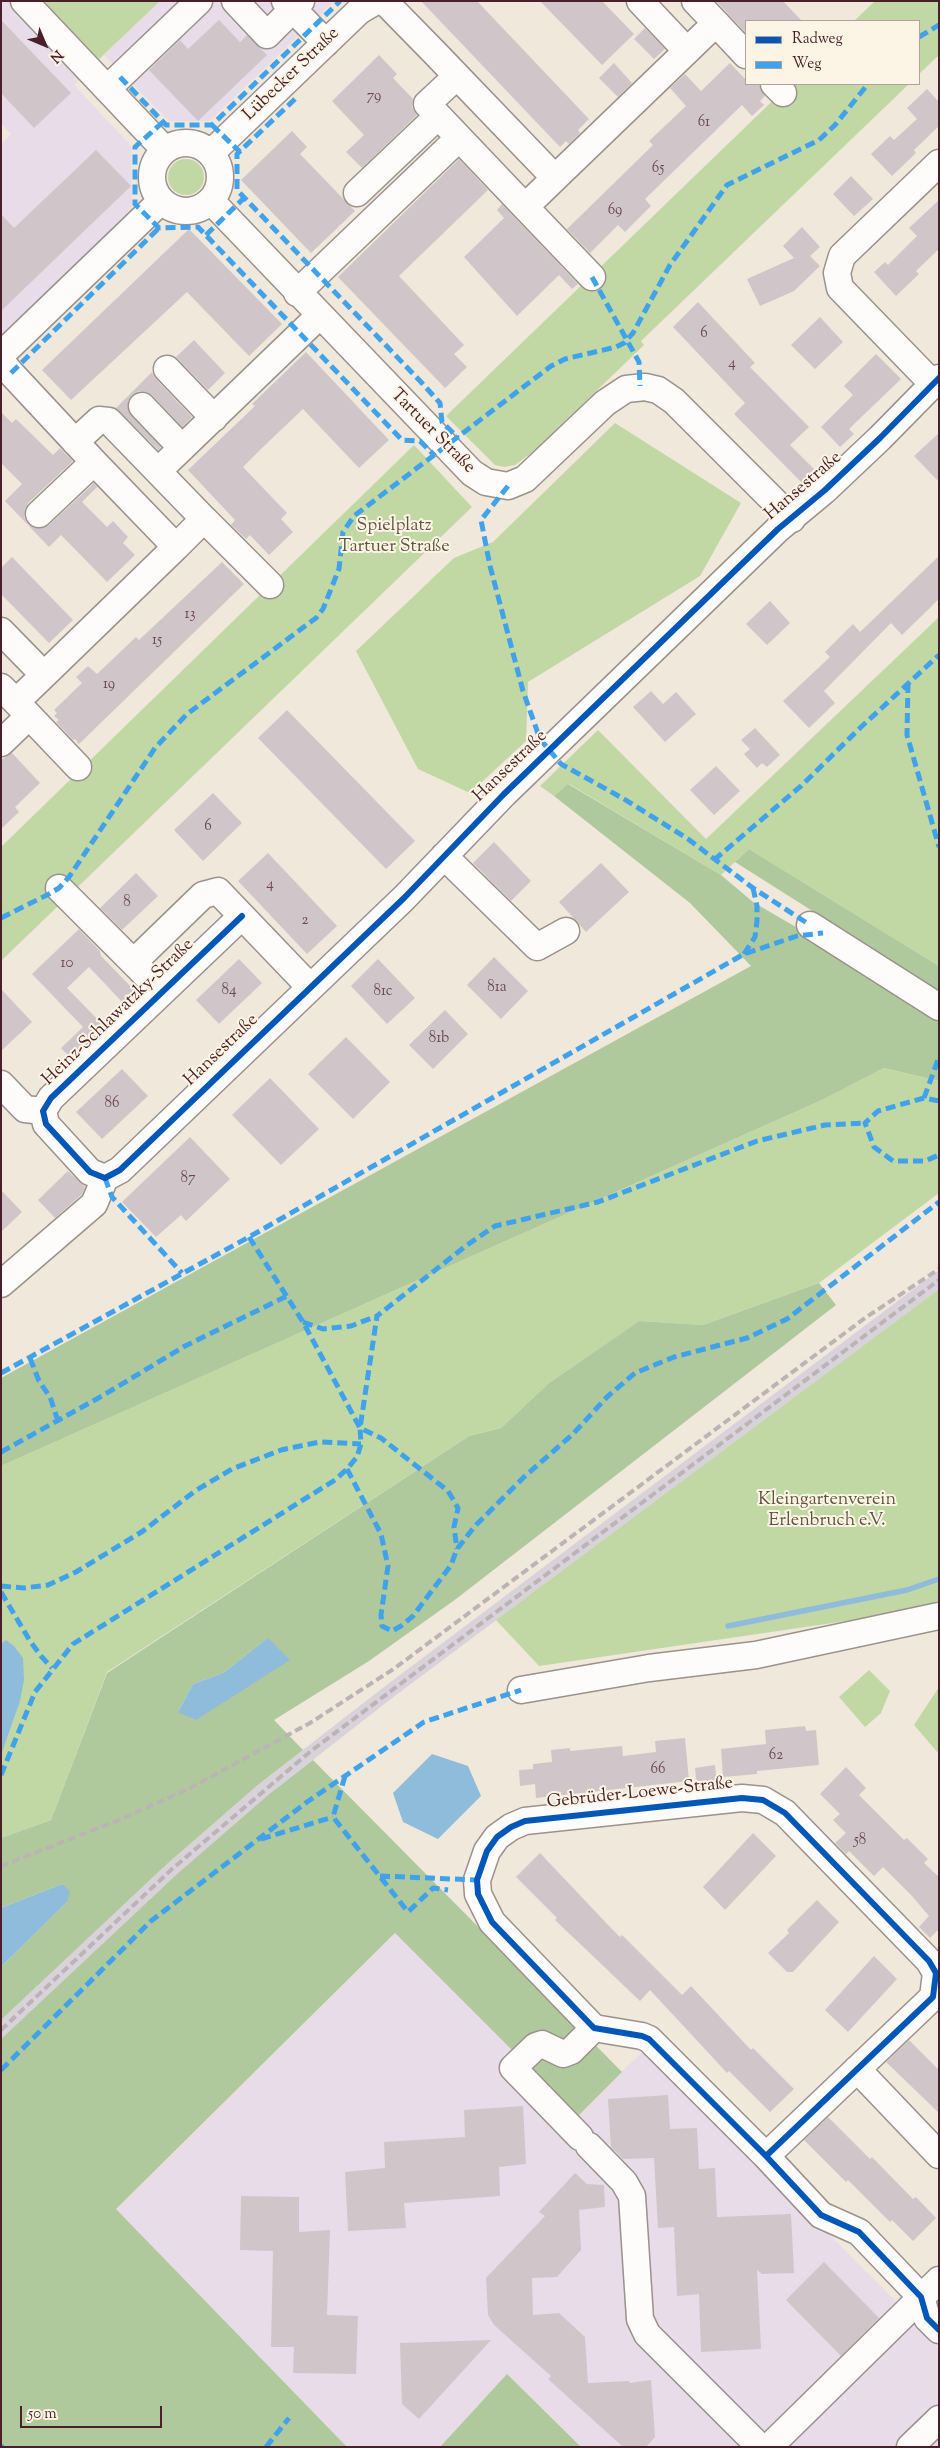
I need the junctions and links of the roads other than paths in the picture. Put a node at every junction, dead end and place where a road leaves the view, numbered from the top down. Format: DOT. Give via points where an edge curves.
graph roads {
  1 [pos="24,1"];
  2 [pos="199,1"];
  3 [pos="235,1"];
  4 [pos="376,1"];
  5 [pos="384,1"];
  6 [pos="640,1"];
  7 [pos="695,1"];
  8 [pos="293,4"];
  9 [pos="716,23"];
  10 [pos="326,43"];
  11 [pos="687,50"];
  12 [pos="745,54"];
  13 [pos="457,76"];
  14 [pos="107,89"];
  15 [pos="438,116"];
  16 [pos="459,138"];
  17 [pos="165,150"];
  18 [pos="211,153"];
  19 [pos="939,163"];
  20 [pos="555,178"];
  21 [pos="357,193"];
  22 [pos="161,201"];
  23 [pos="210,201"];
  24 [pos="525,206"];
  25 [pos="592,277"];
  26 [pos="297,294"];
  27 [pos="319,316"];
  28 [pos="1,355"];
  29 [pos="1,361"];
  30 [pos="167,369"];
  31 [pos="936,381"];
  32 [pos="142,406"];
  33 [pos="214,418"];
  34 [pos="75,442"];
  35 [pos="182,448"];
  36 [pos="94,462"];
  37 [pos="158,471"];
  38 [pos="40,514"];
  39 [pos="204,519"];
  40 [pos="792,519"];
  41 [pos="176,547"];
  42 [pos="270,585"];
  43 [pos="1,631"];
  44 [pos="44,675"];
  45 [pos="16,702"];
  46 [pos="1,743"];
  47 [pos="78,766"];
  48 [pos="444,856"];
  49 [pos="59,888"];
  50 [pos="242,916"];
  51 [pos="810,925"];
  52 [pos="566,931"];
  53 [pos="138,966"];
  54 [pos="310,987"];
  55 [pos="162,992"];
  56 [pos="939,1007"];
  57 [pos="1,1084"];
  58 [pos="44,1111"];
  59 [pos="105,1178"];
  60 [pos="1,1284"];
  61 [pos="934,1618"];
  62 [pos="521,1690"];
  63 [pos="936,2000"];
  64 [pos="594,2028"];
  65 [pos="857,2069"];
  66 [pos="939,2155"];
  67 [pos="766,2156"];
  68 [pos="930,2288"];
  69 [pos="939,2330"];
  70 [pos="939,2419"];
  71 [pos="760,2447"];
  72 [pos="769,2447"];
  73 [pos="910,2447"];
  1 -- 14 [label="street"];
  2 -- 14 [label="street"];
  3 -- 8 [label="street" via="267,34"];
  4 -- 10 [label="street, Lübecker Straße" via="364,7"];
  5 -- 13 [label="street"];
  6 -- 11 [label="street"];
  7 -- 9 [label="street"];
  8 -- 10 [label="street"];
  9 -- 11 [label="street"];
  9 -- 12 [label="street"];
  10 -- 18 [label="street, Lübecker Straße"];
  11 -- 20 [label="street"];
  13 -- 15 [label="street" via="427,104"];
  13 -- 20 [label="street"];
  14 -- 17 [label="street"];
  15 -- 16 [label="street"];
  15 -- 21 [label="street"];
  16 -- 24 [label="street"];
  16 -- 26 [label="street"];
  17 -- 18 [label="street" via="189,142"];
  17 -- 22 [label="street" via="156,161 152,174 153,189"];
  18 -- 23 [label="street" via="218,164 220,176 219,189"];
  19 -- 31 [label="street" via="842,256 837,273 840,288"];
  20 -- 24 [label="street"];
  22 -- 23 [label="street" via="173,209 187,211 201,208"];
  22 -- 28 [label="street"];
  23 -- 26 [label="street, Tartuer Straße"];
  24 -- 25 [label="street"];
  26 -- 27 [label="street, Tartuer Straße"];
  27 -- 33 [label="street"];
  27 -- 40 [label="street, Tartuer Straße" via="472,473 486,482 508,486 525,479 605,403 626,389 645,386 674,401"];
  29 -- 34 [label="street"];
  30 -- 33 [label="street"];
  31 -- 40 [label="street, Hansestraße"];
  32 -- 35 [label="street"];
  33 -- 35 [label="street"];
  34 -- 36 [label="street"];
  34 -- 37 [label="street" via="99,420 109,421"];
  35 -- 37 [label="street"];
  36 -- 38 [label="street"];
  36 -- 41 [label="street"];
  37 -- 39 [label="street"];
  39 -- 41 [label="street"];
  39 -- 42 [label="street"];
  40 -- 48 [label="street, Hansestraße" via="510,788"];
  41 -- 44 [label="street"];
  43 -- 44 [label="street"];
  44 -- 45 [label="street"];
  45 -- 46 [label="street"];
  45 -- 47 [label="street"];
  48 -- 52 [label="street" via="537,947"];
  48 -- 54 [label="street, Hansestraße"];
  49 -- 53 [label="street"];
  50 -- 53 [label="street, Heinz-Schlawatzky-Straße" via="218,891 203,895 139,957"];
  50 -- 54 [label="street, Heinz-Schlawatzky-Straße"];
  50 -- 55 [label="street, Heinz-Schlawatzky-Straße"];
  51 -- 56 [label="street"];
  53 -- 55 [label="street, Heinz-Schlawatzky-Straße"];
  54 -- 59 [label="street, Hansestraße" via="120,1170"];
  55 -- 58 [label="street, Heinz-Schlawatzky-Straße" via="52,1098"];
  57 -- 58 [label="street, Heinz-Schlawatzky-Straße" via="25,1109"];
  58 -- 59 [label="street, Heinz-Schlawatzky-Straße" via="46,1124 90,1172"];
  59 -- 60 [label="street" via="94,1204"];
  61 -- 62 [label="street" via="756,1656 649,1668"];
  63 -- 64 [label="street, Gebrüder-Loewe-Straße" via="936,1972 929,1961 785,1813 764,1800 742,1798 526,1820 497,1837 487,1851 478,1873 478,1894 492,1922"];
  63 -- 65 [label="street, Gebrüder-Loewe-Straße"];
  64 -- 67 [label="street" via="649,2040"];
  64 -- 71 [label="street" via="571,2051 563,2054 542,2044 513,2068 624,2182 632,2196 628,2226 640,2319 647,2334"];
  65 -- 66 [label="street"];
  65 -- 67 [label="street, Gebrüder-Loewe-Straße"];
  67 -- 68 [label="street" via="821,2214 859,2232"];
  68 -- 69 [label="street" via="927,2318"];
  68 -- 72 [label="street"];
  70 -- 73 [label="street"];
}
